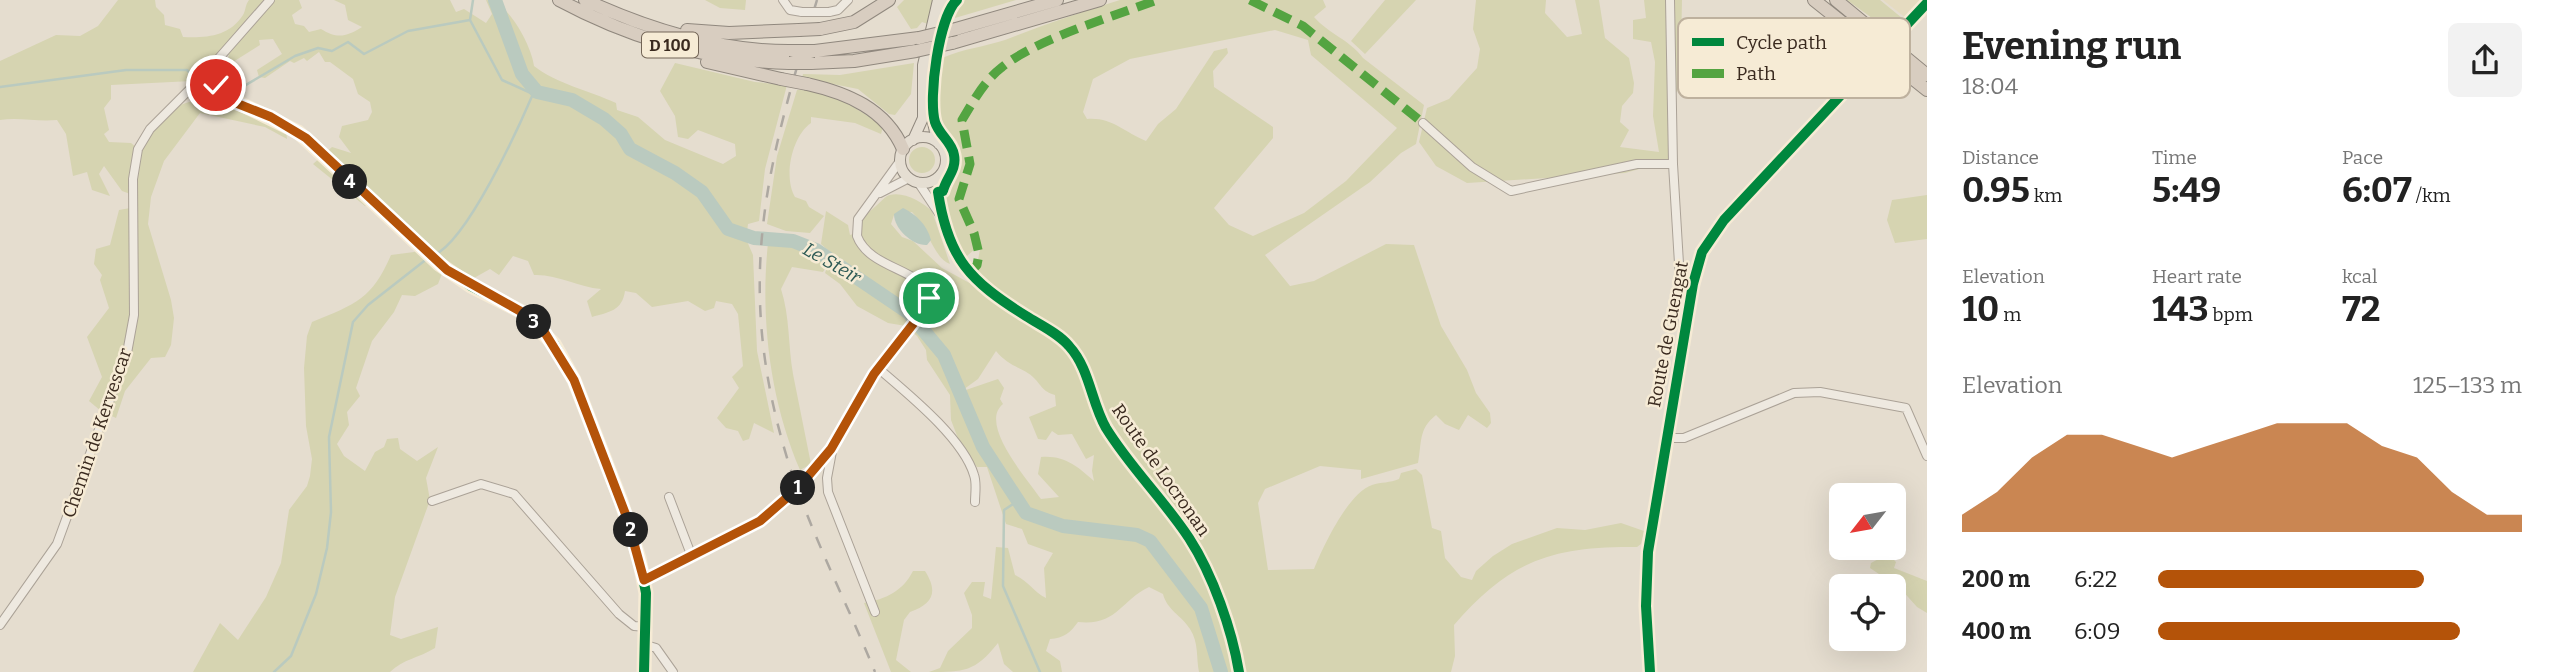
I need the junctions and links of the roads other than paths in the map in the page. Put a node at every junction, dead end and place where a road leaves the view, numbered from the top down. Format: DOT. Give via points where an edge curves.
graph roads {
  1 [pos="270,0"];
  2 [pos="559,0"];
  3 [pos="585,0"];
  4 [pos="783,0"];
  5 [pos="848,0"];
  6 [pos="889,0"];
  7 [pos="938,0"];
  8 [pos="946,0"];
  9 [pos="1057,0"];
  10 [pos="1100,0"];
  11 [pos="1670,0"];
  12 [pos="1814,0"];
  13 [pos="1836,0"];
  14 [pos="1927,3"];
  15 [pos="1837,18"];
  16 [pos="1858,18"];
  17 [pos="628,19"];
  18 [pos="1910,21"];
  19 [pos="606,23"];
  20 [pos="918,44"];
  21 [pos="791,57"];
  22 [pos="1910,61"];
  23 [pos="215,64"];
  24 [pos="204,75"];
  25 [pos="1927,75"];
  26 [pos="1910,76"];
  27 [pos="214,84"];
  28 [pos="193,86"];
  29 [pos="1927,90"];
  30 [pos="205,97"];
  31 [pos="1838,98"];
  32 [pos="226,99"];
  33 [pos="171,108"];
  34 [pos="1423,123"];
  35 [pos="939,144"];
  36 [pos="905,150"];
  37 [pos="1673,164"];
  38 [pos="937,178"];
  39 [pos="914,180"];
  40 [pos="875,196"];
  41 [pos="942,218"];
  42 [pos="1681,259"];
  43 [pos="1699,262"];
  44 [pos="1685,336"];
  45 [pos="879,369"];
  46 [pos="1667,438"];
  47 [pos="834,445"];
  48 [pos="1927,456"];
  49 [pos="669,497"];
  50 [pos="432,501"];
  51 [pos="975,502"];
  52 [pos="692,556"];
  53 [pos="644,580"];
  54 [pos="875,612"];
  55 [pos="0,625"];
  56 [pos="646,628"];
  57 [pos="646,645"];
  58 [pos="644,672"];
  59 [pos="673,672"];
  60 [pos="1239,672"];
  61 [pos="1650,672"];
  1 -- 23 [label="street, Chemin de Kervescar"];
  2 -- 19 [label="highway, D 100"];
  3 -- 17 [label="highway, D 100"];
  4 -- 5 [label="street, bridge" via="790,10 829,12"];
  6 -- 17 [label="highway, D 100, bridge" via="854,22 820,29 706,32"];
  7 -- 36 [label="main road" via="923,65 923,118"];
  8 -- 35 [label="main road" via="929,93 930,119"];
  9 -- 20 [label="highway, D 100, bridge"];
  10 -- 20 [label="highway, D 100, bridge" via="953,43"];
  11 -- 37 [label="street"];
  12 -- 15 [label="highway"];
  13 -- 16 [label="highway"];
  14 -- 18 [label="street, Route de Guengat, bridge"];
  17 -- 21 [label="highway, D 100" via="715,43"];
  19 -- 21 [label="highway, D 100" via="712,55"];
  19 -- 36 [label="highway, D 100, bridge" via="708,62 840,93 867,106 890,125"];
  20 -- 21 [label="highway, D 100, bridge"];
  22 -- 25 [label="highway"];
  23 -- 24 [label="street, Chemin de Kervescar"];
  23 -- 27 [label="street"];
  24 -- 27 [label="street"];
  24 -- 28 [label="street, Chemin de Kervescar"];
  26 -- 29 [label="highway"];
  27 -- 30 [label="street"];
  27 -- 32 [label="street"];
  28 -- 30 [label="street"];
  28 -- 33 [label="street, Chemin de Kervescar"];
  30 -- 32 [label="street"];
  30 -- 33 [label="street, Chemin de Kervescar"];
  31 -- 43 [label="street, Route de Guengat, bridge" via="1724,220 1709,238"];
  32 -- 53 [label="street" via="271,117 306,138 447,270 520,311 545,333 574,380 627,518"];
  33 -- 55 [label="street, Chemin de Kervescar" via="146,134 134,164 134,315 123,366 57,544"];
  34 -- 37 [label="street" via="1472,167 1511,191 1637,164"];
  35 -- 36 [label="main road" via="925,137"];
  35 -- 38 [label="main road" via="946,160"];
  36 -- 39 [label="main road"];
  36 -- 40 [label="street"];
  37 -- 42 [label="street"];
  38 -- 39 [label="main road"];
  38 -- 41 [label="street, Route de Locronan"];
  39 -- 40 [label="street"];
  39 -- 41 [label="street, Route de Locronan"];
  40 -- 45 [label="street" via="859,219 859,242 878,260 923,284 929,298"];
  41 -- 60 [label="street, Route de Locronan" via="954,253 969,274 998,299 1059,337 1080,360 1107,429 1195,549 1231,634"];
  42 -- 43 [label="street"];
  42 -- 44 [label="street"];
  43 -- 44 [label="street, Route de Guengat"];
  44 -- 46 [label="street, Route de Guengat"];
  45 -- 47 [label="street"];
  45 -- 51 [label="street" via="929,414 960,451 975,476"];
  46 -- 48 [label="street" via="1684,438 1782,396 1820,392 1906,408"];
  46 -- 61 [label="street, Route de Guengat" via="1648,552"];
  47 -- 52 [label="street" via="774,511"];
  47 -- 54 [label="street" via="828,492"];
  49 -- 52 [label="street"];
  50 -- 56 [label="street" via="481,484 514,494 619,614 634,626"];
  52 -- 53 [label="street"];
  53 -- 56 [label="street"];
  56 -- 57 [label="street"];
  57 -- 58 [label="street"];
  57 -- 59 [label="street" via="656,648"];
}
